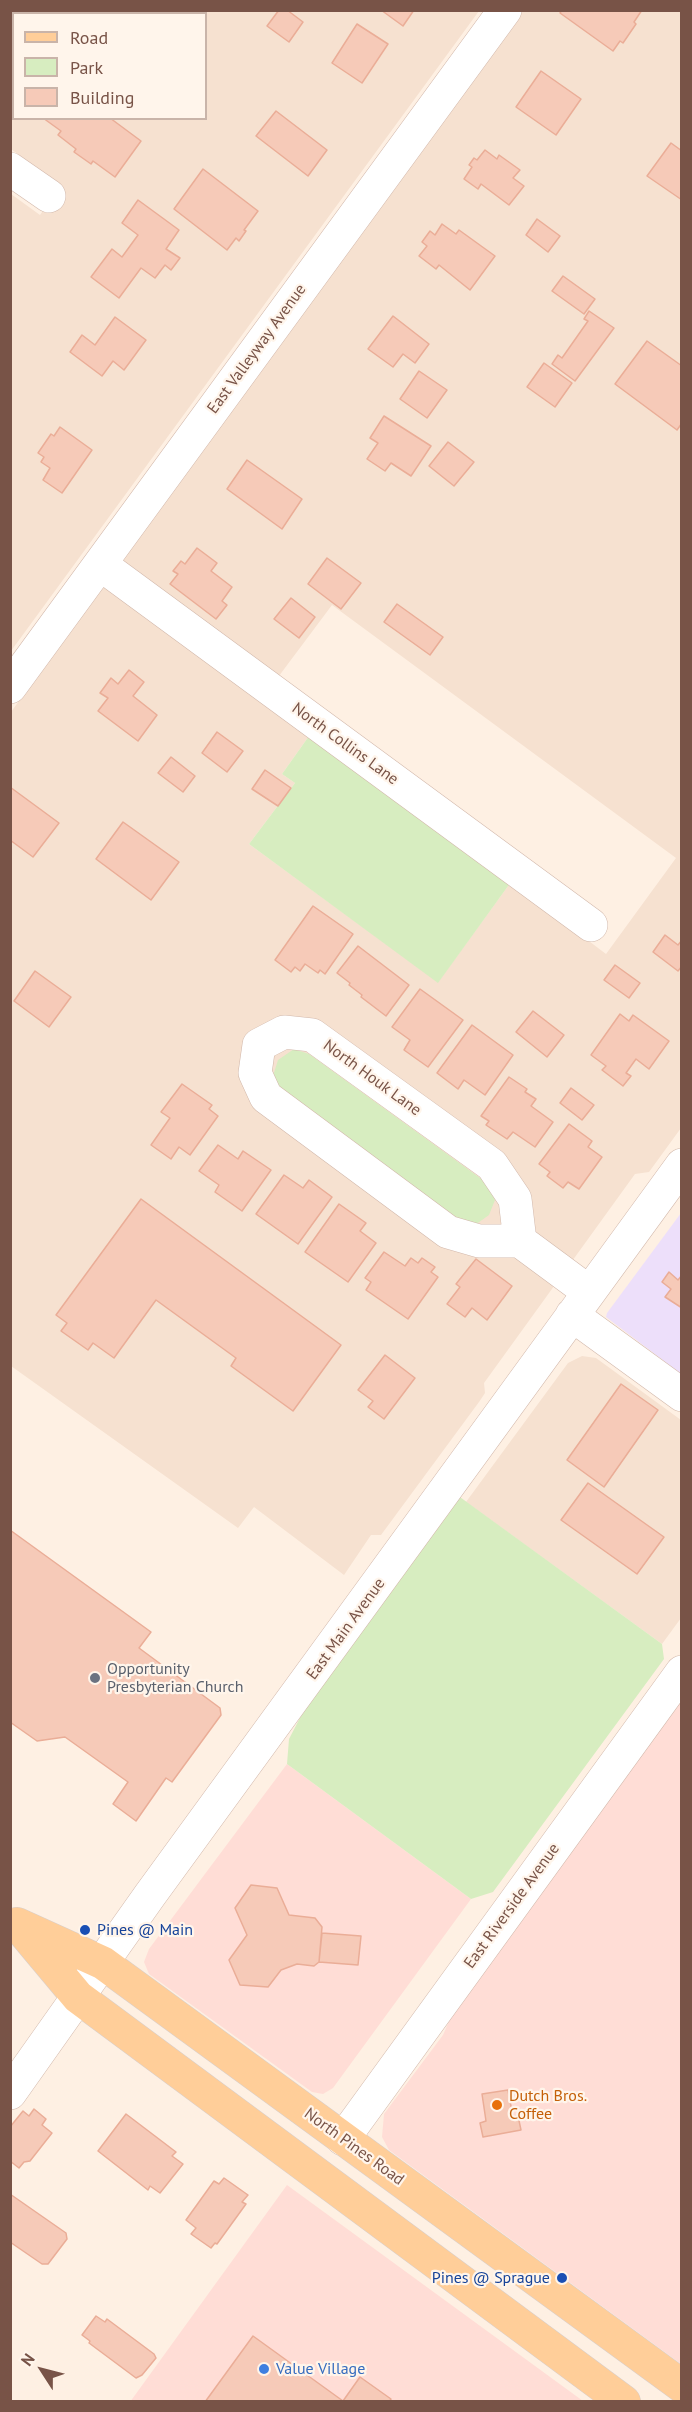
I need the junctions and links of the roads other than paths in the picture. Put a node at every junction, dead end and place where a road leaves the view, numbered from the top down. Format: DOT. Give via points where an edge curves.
graph roads {
  1 [pos="505,10"];
  2 [pos="10,169"];
  3 [pos="49,196"];
  4 [pos="100,564"];
  5 [pos="10,687"];
  6 [pos="591,925"];
  7 [pos="681,1166"];
  8 [pos="519,1241"];
  9 [pos="581,1304"];
  10 [pos="681,1395"];
  11 [pos="681,1672"];
  12 [pos="14,1921"];
  13 [pos="102,1963"];
  14 [pos="78,1998"];
  15 [pos="10,2093"];
  16 [pos="343,2139"];
  17 [pos="681,2386"];
  18 [pos="624,2402"];
  1 -- 4 [label="street, East Valleyway Avenue"];
  2 -- 3 [label="street"];
  4 -- 5 [label="street, East Valleyway Avenue"];
  4 -- 6 [label="street, North Collins Lane"];
  7 -- 9 [label="street, East Main Avenue"];
  8 -- 8 [label="street, North Houk Lane" via="479,1241 448,1232 266,1097 255,1073 260,1045 284,1032 312,1035 492,1165 515,1199"];
  8 -- 9 [label="street"];
  9 -- 10 [label="street"];
  9 -- 13 [label="street, East Main Avenue"];
  11 -- 16 [label="street, East Riverside Avenue"];
  12 -- 13 [label="main road, North Pines Road"];
  12 -- 14 [label="main road, North Pines Road"];
  13 -- 14 [label="street, East Main Avenue"];
  13 -- 16 [label="main road, North Pines Road"];
  14 -- 15 [label="street, East Main Avenue"];
  14 -- 18 [label="main road, North Pines Road"];
  16 -- 17 [label="main road, North Pines Road"];
}
